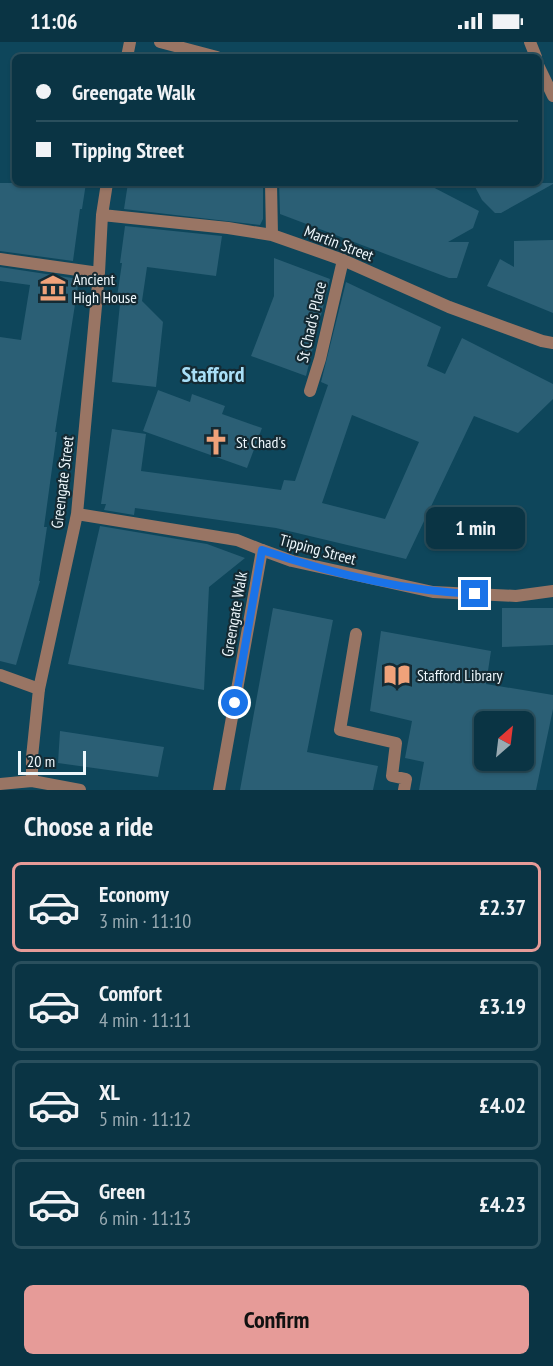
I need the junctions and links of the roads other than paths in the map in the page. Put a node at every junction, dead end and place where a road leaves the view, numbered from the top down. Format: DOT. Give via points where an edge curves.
graph roads {
  1 [pos="160,42"];
  2 [pos="206,54"];
  3 [pos="542,73"];
  4 [pos="553,96"];
  5 [pos="107,186"];
  6 [pos="271,186"];
  7 [pos="102,215"];
  8 [pos="272,235"];
  9 [pos="0,260"];
  10 [pos="343,260"];
  11 [pos="99,273"];
  12 [pos="553,343"];
  13 [pos="310,391"];
  14 [pos="76,514"];
  15 [pos="262,550"];
  16 [pos="553,591"];
  17 [pos="356,634"];
  18 [pos="0,675"];
  19 [pos="39,689"];
  20 [pos="0,784"];
  21 [pos="32,786"];
  22 [pos="80,790"];
  23 [pos="219,790"];
  24 [pos="404,790"];
  1 -- 2 [label="street"];
  3 -- 4 [label="street"];
  5 -- 7 [label="street, Greengate Street"];
  6 -- 8 [label="street"];
  7 -- 8 [label="street, Martin Street"];
  7 -- 11 [label="street, Greengate Street"];
  8 -- 10 [label="street, Martin Street"];
  9 -- 11 [label="street"];
  10 -- 12 [label="street, Martin Street" via="449,307"];
  10 -- 13 [label="street, St Chad's Place"];
  11 -- 14 [label="street, Greengate Street"];
  14 -- 15 [label="street, Tipping Street" via="237,540"];
  14 -- 19 [label="street, Greengate Street"];
  15 -- 16 [label="street, Tipping Street" via="433,592 516,596"];
  15 -- 23 [label="street, Greengate Walk"];
  17 -- 24 [label="street" via="340,730 396,743 392,776 406,779"];
  18 -- 19 [label="street"];
  19 -- 21 [label="street, Greengate Street"];
  20 -- 21 [label="street"];
  21 -- 22 [label="street"];
}
